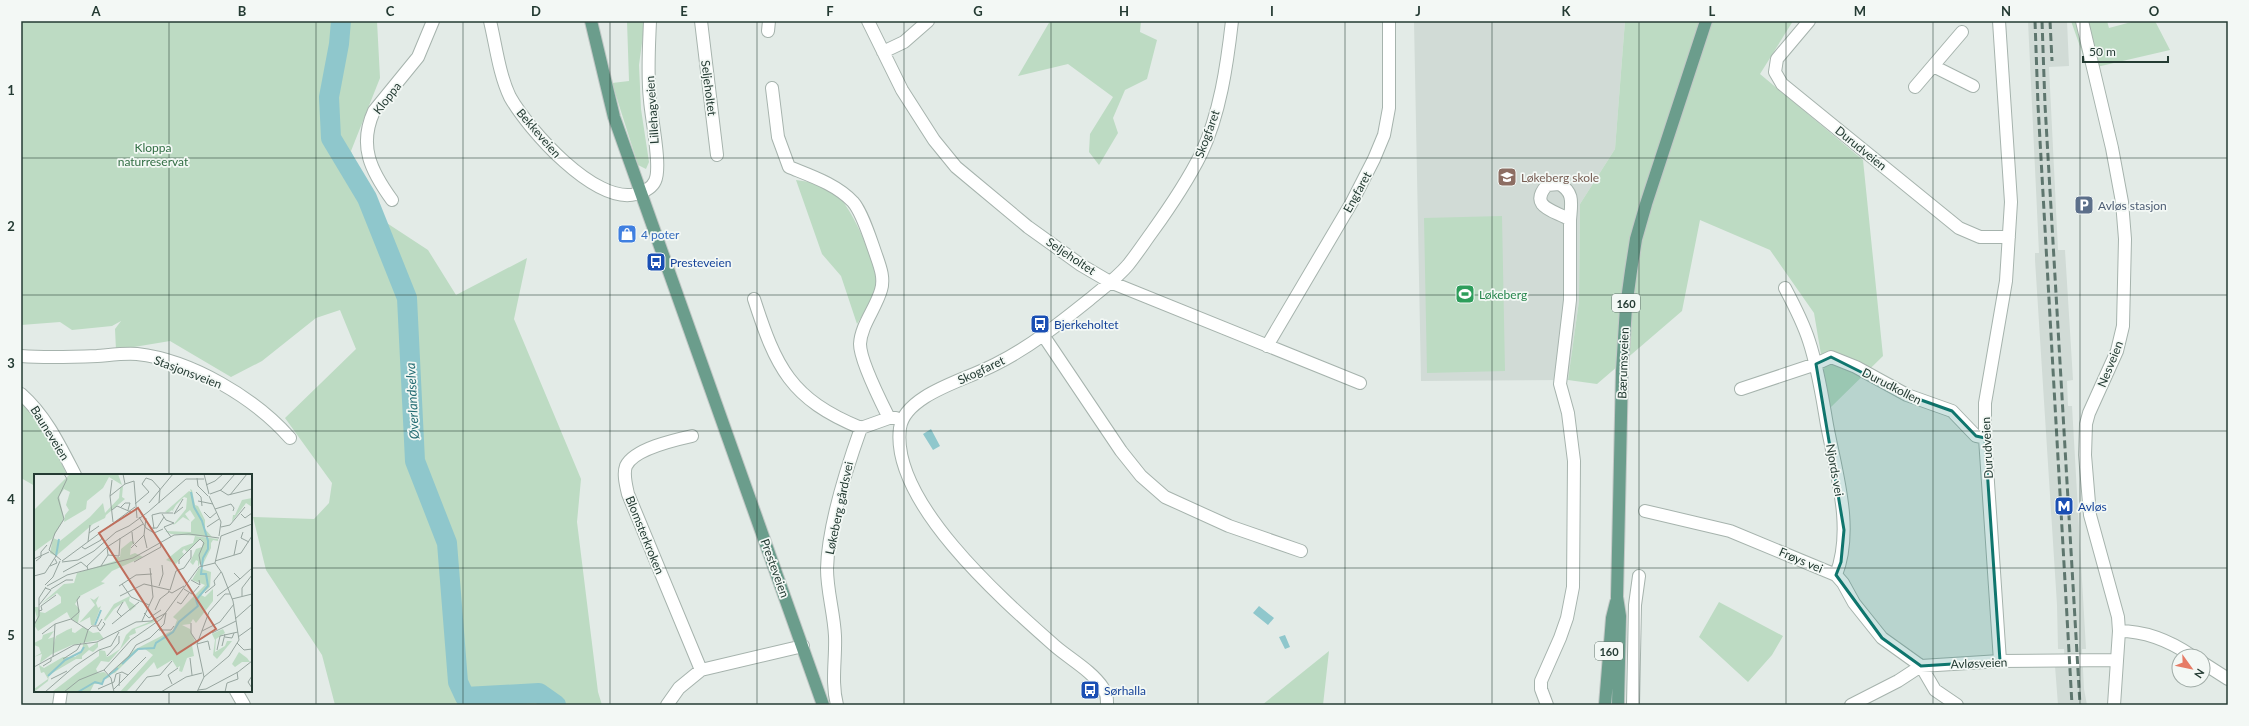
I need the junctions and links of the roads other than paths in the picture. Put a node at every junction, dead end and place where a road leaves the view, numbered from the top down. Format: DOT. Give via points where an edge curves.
graph roads {
  1 [pos="433,21"];
  2 [pos="490,21"];
  3 [pos="592,21"];
  4 [pos="650,21"];
  5 [pos="701,21"];
  6 [pos="868,21"];
  7 [pos="928,21"];
  8 [pos="1232,21"];
  9 [pos="1389,21"];
  10 [pos="1706,21"];
  11 [pos="1809,21"];
  12 [pos="1999,21"];
  13 [pos="2082,21"];
  14 [pos="1962,32"];
  15 [pos="883,52"];
  16 [pos="1933,66"];
  17 [pos="1973,86"];
  18 [pos="1915,87"];
  19 [pos="772,88"];
  20 [pos="717,155"];
  21 [pos="642,192"];
  22 [pos="392,200"];
  23 [pos="1570,220"];
  24 [pos="2009,237"];
  25 [pos="1110,282"];
  26 [pos="1785,288"];
  27 [pos="754,299"];
  28 [pos="1043,335"];
  29 [pos="1267,346"];
  30 [pos="21,356"];
  31 [pos="1816,364"];
  32 [pos="1360,383"];
  33 [pos="1741,389"];
  34 [pos="21,394"];
  35 [pos="889,418"];
  36 [pos="903,418"];
  37 [pos="861,428"];
  38 [pos="692,436"];
  39 [pos="290,438"];
  40 [pos="1985,438"];
  41 [pos="74,474"];
  42 [pos="1645,511"];
  43 [pos="1301,551"];
  44 [pos="1836,575"];
  45 [pos="1639,576"];
  46 [pos="1617,597"];
  47 [pos="2119,631"];
  48 [pos="803,646"];
  49 [pos="2178,648"];
  50 [pos="2117,660"];
  51 [pos="2000,661"];
  52 [pos="1921,666"];
  53 [pos="2211,668"];
  54 [pos="701,670"];
  55 [pos="2228,679"];
  56 [pos="60,692"];
  57 [pos="237,692"];
  58 [pos="1107,700"];
  59 [pos="59,705"];
  60 [pos="244,705"];
  61 [pos="667,705"];
  62 [pos="824,705"];
  63 [pos="837,705"];
  64 [pos="1547,705"];
  65 [pos="1605,705"];
  66 [pos="1618,705"];
  67 [pos="1633,705"];
  68 [pos="1851,705"];
  69 [pos="1957,705"];
  70 [pos="2114,705"];
  1 -- 22 [label="street, Kloppa" via="418,57 374,111 370,121 367,136 371,170"];
  2 -- 21 [label="street, Bekkeveien" via="503,78 521,116 567,165 590,182 620,194 631,196"];
  3 -- 21 [label="main road, Presteveien" via="614,116"];
  4 -- 21 [label="street, Lillehagveien" via="649,99 657,172 653,184"];
  5 -- 20 [label="street, Seljeholtet"];
  6 -- 15 [label="street, Seljeholtet"];
  7 -- 15 [label="street" via="904,42"];
  8 -- 25 [label="street, Skogfaret" via="1223,84 1202,152 1178,196 1127,266"];
  9 -- 29 [label="street, Engfaret" via="1390,108 1384,135 1352,202"];
  10 -- 46 [label="main road, Bærumsveien / 160" via="1649,191 1636,239 1631,271 1622,371"];
  11 -- 24 [label="street, Durudveien" via="1777,59 1776,72 1782,84 1959,228 1980,237"];
  12 -- 24 [label="street, Durudveien" via="2011,202"];
  13 -- 47 [label="street, Nesveien" via="2119,183 2125,239 2123,326 2117,351 2089,413 2085,455 2090,515 2115,605"];
  14 -- 16 [label="street"];
  15 -- 25 [label="street, Seljeholtet" via="913,109 956,167 1028,227 1081,265"];
  16 -- 17 [label="street"];
  16 -- 18 [label="street"];
  19 -- 35 [label="street" via="778,137 789,167 836,187 854,203 868,232 883,281 860,344"];
  21 -- 48 [label="main road, Presteveien"];
  23 -- 64 [label="street" via="1570,300 1560,384 1568,413 1574,461 1573,587 1567,618 1541,681"];
  24 -- 40 [label="street, Durudveien" via="2006,281 1985,403"];
  25 -- 28 [label="street, Skogfaret"];
  25 -- 29 [label="street, Seljeholtet"];
  26 -- 31 [label="street, Njords vei" via="1801,318"];
  27 -- 37 [label="street" via="769,345 791,383 841,420"];
  28 -- 36 [label="street, Skogfaret" via="996,364 935,391 915,405"];
  28 -- 43 [label="street" via="1121,451 1141,476 1165,498 1229,526"];
  29 -- 32 [label="street, Seljeholtet"];
  30 -- 39 [label="street, Stasjonsveien" via="136,354 163,360 222,383 250,402"];
  31 -- 33 [label="street"];
  31 -- 40 [label="street, Durudkollen" via="1831,357 1836,358 1907,396 1952,411 1976,436"];
  31 -- 44 [label="street, Njords vei" via="1844,530 1841,562"];
  34 -- 41 [label="street, Bauneveien" via="46,421"];
  35 -- 36 [label="street"];
  35 -- 37 [label="street"];
  36 -- 58 [label="street" via="900,442 908,480 953,546 997,593 1097,680"];
  37 -- 63 [label="street, Løkeberg gårdsvei" via="845,478 829,549 827,570 835,636 833,690"];
  38 -- 54 [label="street, Blomsterkroken" via="632,456 625,468 625,481 628,494"];
  40 -- 51 [label="street, Durudveien"];
  42 -- 44 [label="street, Frøys vei" via="1730,531"];
  44 -- 52 [label="street, Frøys vei" via="1882,638"];
  45 -- 67 [label="street" via="1635,605"];
  46 -- 65 [label="main road, Bærumsveien / 160" via="1612,618"];
  46 -- 66 [label="main road, Bærumsveien / 160" via="1620,616"];
  47 -- 49 [label="street" via="2148,634"];
  47 -- 50 [label="street, Nesveien"];
  48 -- 54 [label="street"];
  48 -- 62 [label="main road, Presteveien"];
  50 -- 51 [label="street, Avløsveien"];
  50 -- 70 [label="street, Nesveien"];
  51 -- 52 [label="street, Avløsveien"];
  52 -- 68 [label="street, Avløsveien"];
  52 -- 69 [label="street" via="1935,690"];
  53 -- 55 [label="street"];
  54 -- 61 [label="street" via="678,688"];
  56 -- 59 [label="street"];
  57 -- 60 [label="street"];
}
